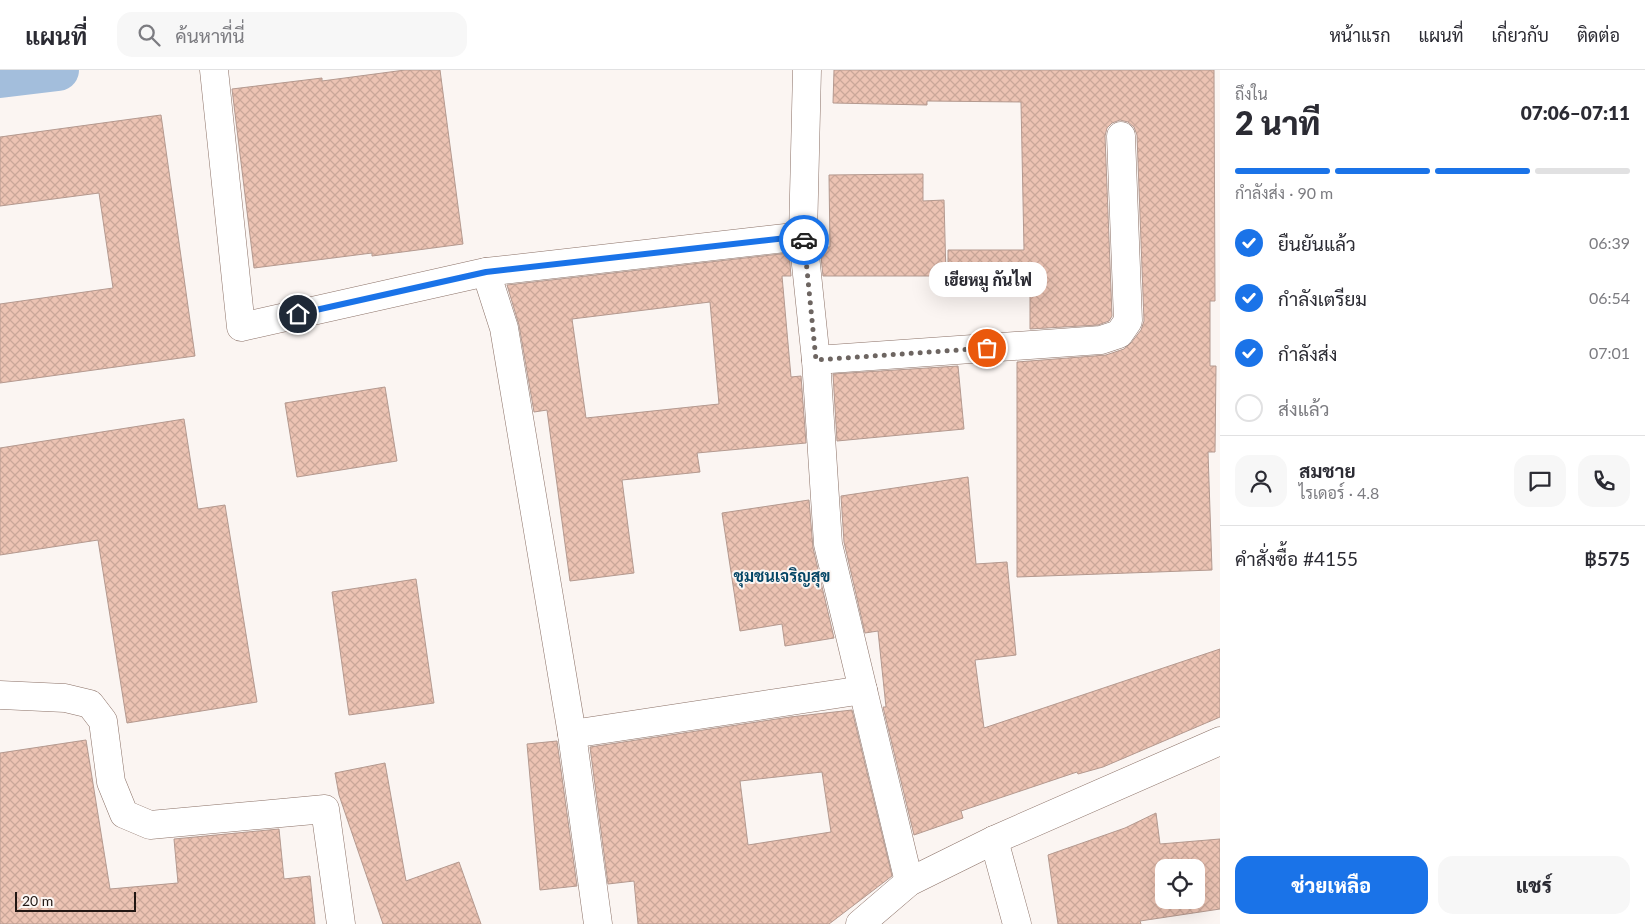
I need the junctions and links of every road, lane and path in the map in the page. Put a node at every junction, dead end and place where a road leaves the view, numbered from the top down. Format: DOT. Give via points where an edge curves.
graph roads {
  1 [pos="214,70"];
  2 [pos="807,70"];
  3 [pos="1121,136"];
  4 [pos="804,236"];
  5 [pos="486,272"];
  6 [pos="816,360"];
  7 [pos="863,690"];
  8 [pos="0,695"];
  9 [pos="572,734"];
  10 [pos="1220,741"];
  11 [pos="994,840"];
  12 [pos="909,882"];
  13 [pos="341,924"];
  14 [pos="598,924"];
  15 [pos="860,924"];
  16 [pos="1017,924"];
  1 -- 5 [label="street" via="242,327"];
  2 -- 4 [label="street"];
  3 -- 6 [label="street" via="1128,320 1118,334 1101,340"];
  4 -- 5 [label="street"];
  4 -- 6 [label="street"];
  5 -- 9 [label="street" via="504,328"];
  6 -- 7 [label="street" via="828,544"];
  7 -- 9 [label="street"];
  7 -- 12 [label="street"];
  8 -- 13 [label="street" via="65,698 90,704 103,720 111,782 124,814 150,825 325,809"];
  9 -- 14 [label="street"];
  10 -- 11 [label="street"];
  11 -- 12 [label="street"];
  11 -- 16 [label="street"];
  12 -- 15 [label="street"];
}
